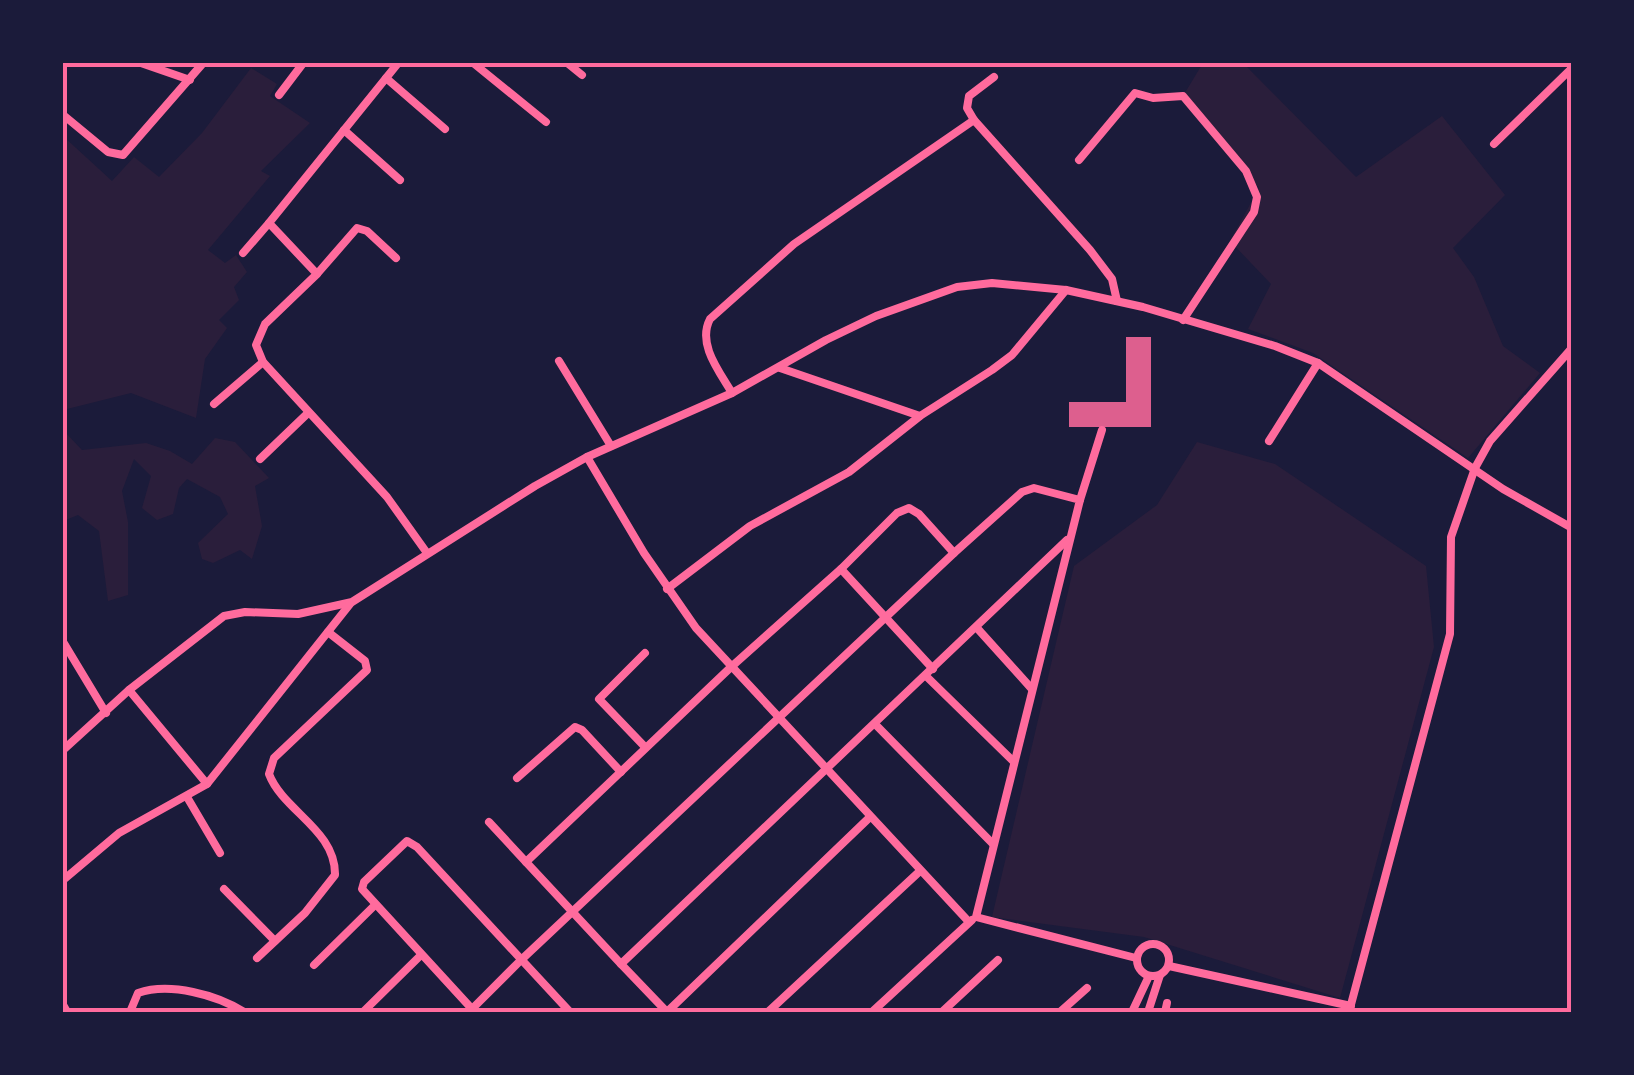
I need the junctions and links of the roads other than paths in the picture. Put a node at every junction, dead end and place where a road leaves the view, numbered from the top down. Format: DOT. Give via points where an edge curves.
graph roads {
  1 [pos="138,62"];
  2 [pos="204,62"];
  3 [pos="304,62"];
  4 [pos="399,62"];
  5 [pos="472,62"];
  6 [pos="566,62"];
  7 [pos="1572,68"];
  8 [pos="582,75"];
  9 [pos="994,77"];
  10 [pos="386,78"];
  11 [pos="190,80"];
  12 [pos="279,95"];
  13 [pos="62,114"];
  14 [pos="974,120"];
  15 [pos="546,122"];
  16 [pos="446,129"];
  17 [pos="344,130"];
  18 [pos="1494,144"];
  19 [pos="1079,160"];
  20 [pos="400,180"];
  21 [pos="268,223"];
  22 [pos="243,254"];
  23 [pos="396,258"];
  24 [pos="317,274"];
  25 [pos="1066,290"];
  26 [pos="1117,301"];
  27 [pos="1183,320"];
  28 [pos="1572,348"];
  29 [pos="559,360"];
  30 [pos="263,362"];
  31 [pos="1318,363"];
  32 [pos="780,368"];
  33 [pos="732,394"];
  34 [pos="214,404"];
  35 [pos="308,413"];
  36 [pos="920,416"];
  37 [pos="1102,430"];
  38 [pos="1269,441"];
  39 [pos="611,446"];
  40 [pos="587,457"];
  41 [pos="260,459"];
  42 [pos="1476,468"];
  43 [pos="1080,500"];
  44 [pos="1572,528"];
  45 [pos="1070,537"];
  46 [pos="954,552"];
  47 [pos="427,553"];
  48 [pos="840,569"];
  49 [pos="667,589"];
  50 [pos="352,602"];
  51 [pos="886,618"];
  52 [pos="977,628"];
  53 [pos="328,632"];
  54 [pos="62,640"];
  55 [pos="645,654"];
  56 [pos="730,668"];
  57 [pos="930,673"];
  58 [pos="1032,688"];
  59 [pos="130,690"];
  60 [pos="106,713"];
  61 [pos="780,719"];
  62 [pos="875,724"];
  63 [pos="645,747"];
  64 [pos="62,751"];
  65 [pos="1013,761"];
  66 [pos="824,770"];
  67 [pos="620,772"];
  68 [pos="517,778"];
  69 [pos="207,784"];
  70 [pos="186,797"];
  71 [pos="870,818"];
  72 [pos="489,822"];
  73 [pos="993,844"];
  74 [pos="220,853"];
  75 [pos="526,862"];
  76 [pos="920,871"];
  77 [pos="62,881"];
  78 [pos="224,890"];
  79 [pos="375,906"];
  80 [pos="573,912"];
  81 [pos="972,919"];
  82 [pos="275,941"];
  83 [pos="421,955"];
  84 [pos="257,958"];
  85 [pos="1136,958"];
  86 [pos="998,960"];
  87 [pos="520,961"];
  88 [pos="621,964"];
  89 [pos="314,966"];
  90 [pos="1169,966"];
  91 [pos="1160,975"];
  92 [pos="1148,976"];
  93 [pos="1087,988"];
  94 [pos="206,998"];
  95 [pos="1350,1009"];
  96 [pos="472,1011"];
  97 [pos="130,1012"];
  98 [pos="202,1012"];
  99 [pos="244,1012"];
  100 [pos="364,1012"];
  101 [pos="570,1012"];
  102 [pos="667,1012"];
  103 [pos="768,1012"];
  104 [pos="872,1012"];
  105 [pos="942,1012"];
  106 [pos="1060,1012"];
  107 [pos="1132,1012"];
  108 [pos="1148,1012"];
  1 -- 11 [label="street"];
  2 -- 11 [label="street"];
  3 -- 12 [label="street"];
  4 -- 10 [label="street"];
  5 -- 15 [label="street"];
  6 -- 8 [label="street"];
  7 -- 18 [label="street"];
  9 -- 14 [label="street" via="969,96"];
  10 -- 16 [label="street"];
  10 -- 17 [label="street"];
  11 -- 13 [label="street" via="123,155 108,152"];
  14 -- 26 [label="street" via="1090,250 1112,279"];
  14 -- 33 [label="street" via="794,244 710,319 707,348"];
  17 -- 20 [label="street"];
  17 -- 21 [label="street"];
  19 -- 27 [label="street" via="1133,94 1177,94 1246,172 1256,208"];
  21 -- 22 [label="street"];
  21 -- 24 [label="street"];
  23 -- 24 [label="street" via="368,230 357,228"];
  24 -- 30 [label="street" via="260,330 256,344"];
  25 -- 26 [label="street"];
  25 -- 32 [label="street" via="992,283 957,288 876,316"];
  25 -- 36 [label="street" via="1012,355"];
  26 -- 27 [label="street"];
  27 -- 31 [label="street"];
  28 -- 42 [label="street" via="1490,441"];
  29 -- 39 [label="street"];
  30 -- 34 [label="street"];
  30 -- 35 [label="street"];
  31 -- 38 [label="street"];
  31 -- 42 [label="street"];
  32 -- 33 [label="street"];
  32 -- 36 [label="street"];
  33 -- 39 [label="street"];
  35 -- 41 [label="street"];
  35 -- 47 [label="street" via="387,497"];
  36 -- 49 [label="street" via="849,472 750,526"];
  37 -- 43 [label="street"];
  39 -- 40 [label="street"];
  40 -- 47 [label="street"];
  40 -- 49 [label="street"];
  42 -- 44 [label="street"];
  42 -- 95 [label="street" via="1448,550 1450,634"];
  43 -- 45 [label="street"];
  43 -- 46 [label="street" via="1028,488"];
  45 -- 52 [label="street"];
  45 -- 58 [label="street"];
  46 -- 48 [label="street" via="909,508"];
  46 -- 51 [label="street"];
  47 -- 50 [label="street"];
  48 -- 51 [label="street"];
  48 -- 56 [label="street"];
  49 -- 56 [label="street"];
  50 -- 53 [label="street"];
  50 -- 59 [label="street" via="298,614 224,616"];
  51 -- 57 [label="street"];
  51 -- 61 [label="street"];
  52 -- 57 [label="street"];
  52 -- 58 [label="street"];
  53 -- 69 [label="street"];
  53 -- 82 [label="street" via="365,661 367,670 274,758 269,774 326,844 335,874"];
  54 -- 60 [label="street"];
  55 -- 63 [label="street" via="599,699"];
  56 -- 61 [label="street"];
  56 -- 63 [label="street"];
  57 -- 62 [label="street"];
  57 -- 65 [label="street"];
  58 -- 65 [label="street"];
  59 -- 60 [label="street"];
  59 -- 69 [label="street"];
  60 -- 64 [label="street"];
  61 -- 66 [label="street"];
  61 -- 80 [label="street"];
  62 -- 66 [label="street"];
  62 -- 73 [label="street"];
  63 -- 67 [label="street"];
  65 -- 73 [label="street"];
  66 -- 71 [label="street"];
  66 -- 88 [label="street"];
  67 -- 68 [label="street" via="575,727"];
  67 -- 75 [label="street"];
  69 -- 70 [label="street"];
  70 -- 74 [label="street"];
  70 -- 77 [label="street" via="119,833"];
  71 -- 76 [label="street"];
  71 -- 102 [label="street"];
  72 -- 75 [label="street"];
  73 -- 81 [label="street"];
  75 -- 80 [label="street"];
  76 -- 81 [label="street"];
  76 -- 103 [label="street"];
  78 -- 82 [label="street"];
  79 -- 83 [label="street"];
  79 -- 87 [label="street" via="364,882 410,842"];
  79 -- 89 [label="street"];
  80 -- 87 [label="street"];
  80 -- 88 [label="street"];
  81 -- 85 [label="street"];
  81 -- 104 [label="street"];
  82 -- 84 [label="street"];
  83 -- 96 [label="street"];
  83 -- 100 [label="street"];
  85 -- 90 [label="street" via="1152,943 1169,955"];
  85 -- 92 [label="street"];
  86 -- 105 [label="street"];
  87 -- 96 [label="street"];
  87 -- 101 [label="street"];
  88 -- 102 [label="street"];
  90 -- 91 [label="street"];
  90 -- 95 [label="street"];
  91 -- 92 [label="street"];
  91 -- 108 [label="street"];
  92 -- 107 [label="street"];
  93 -- 106 [label="street"];
  94 -- 97 [label="street" via="148,989 138,993"];
  94 -- 98 [label="street"];
  94 -- 99 [label="street"];
}
